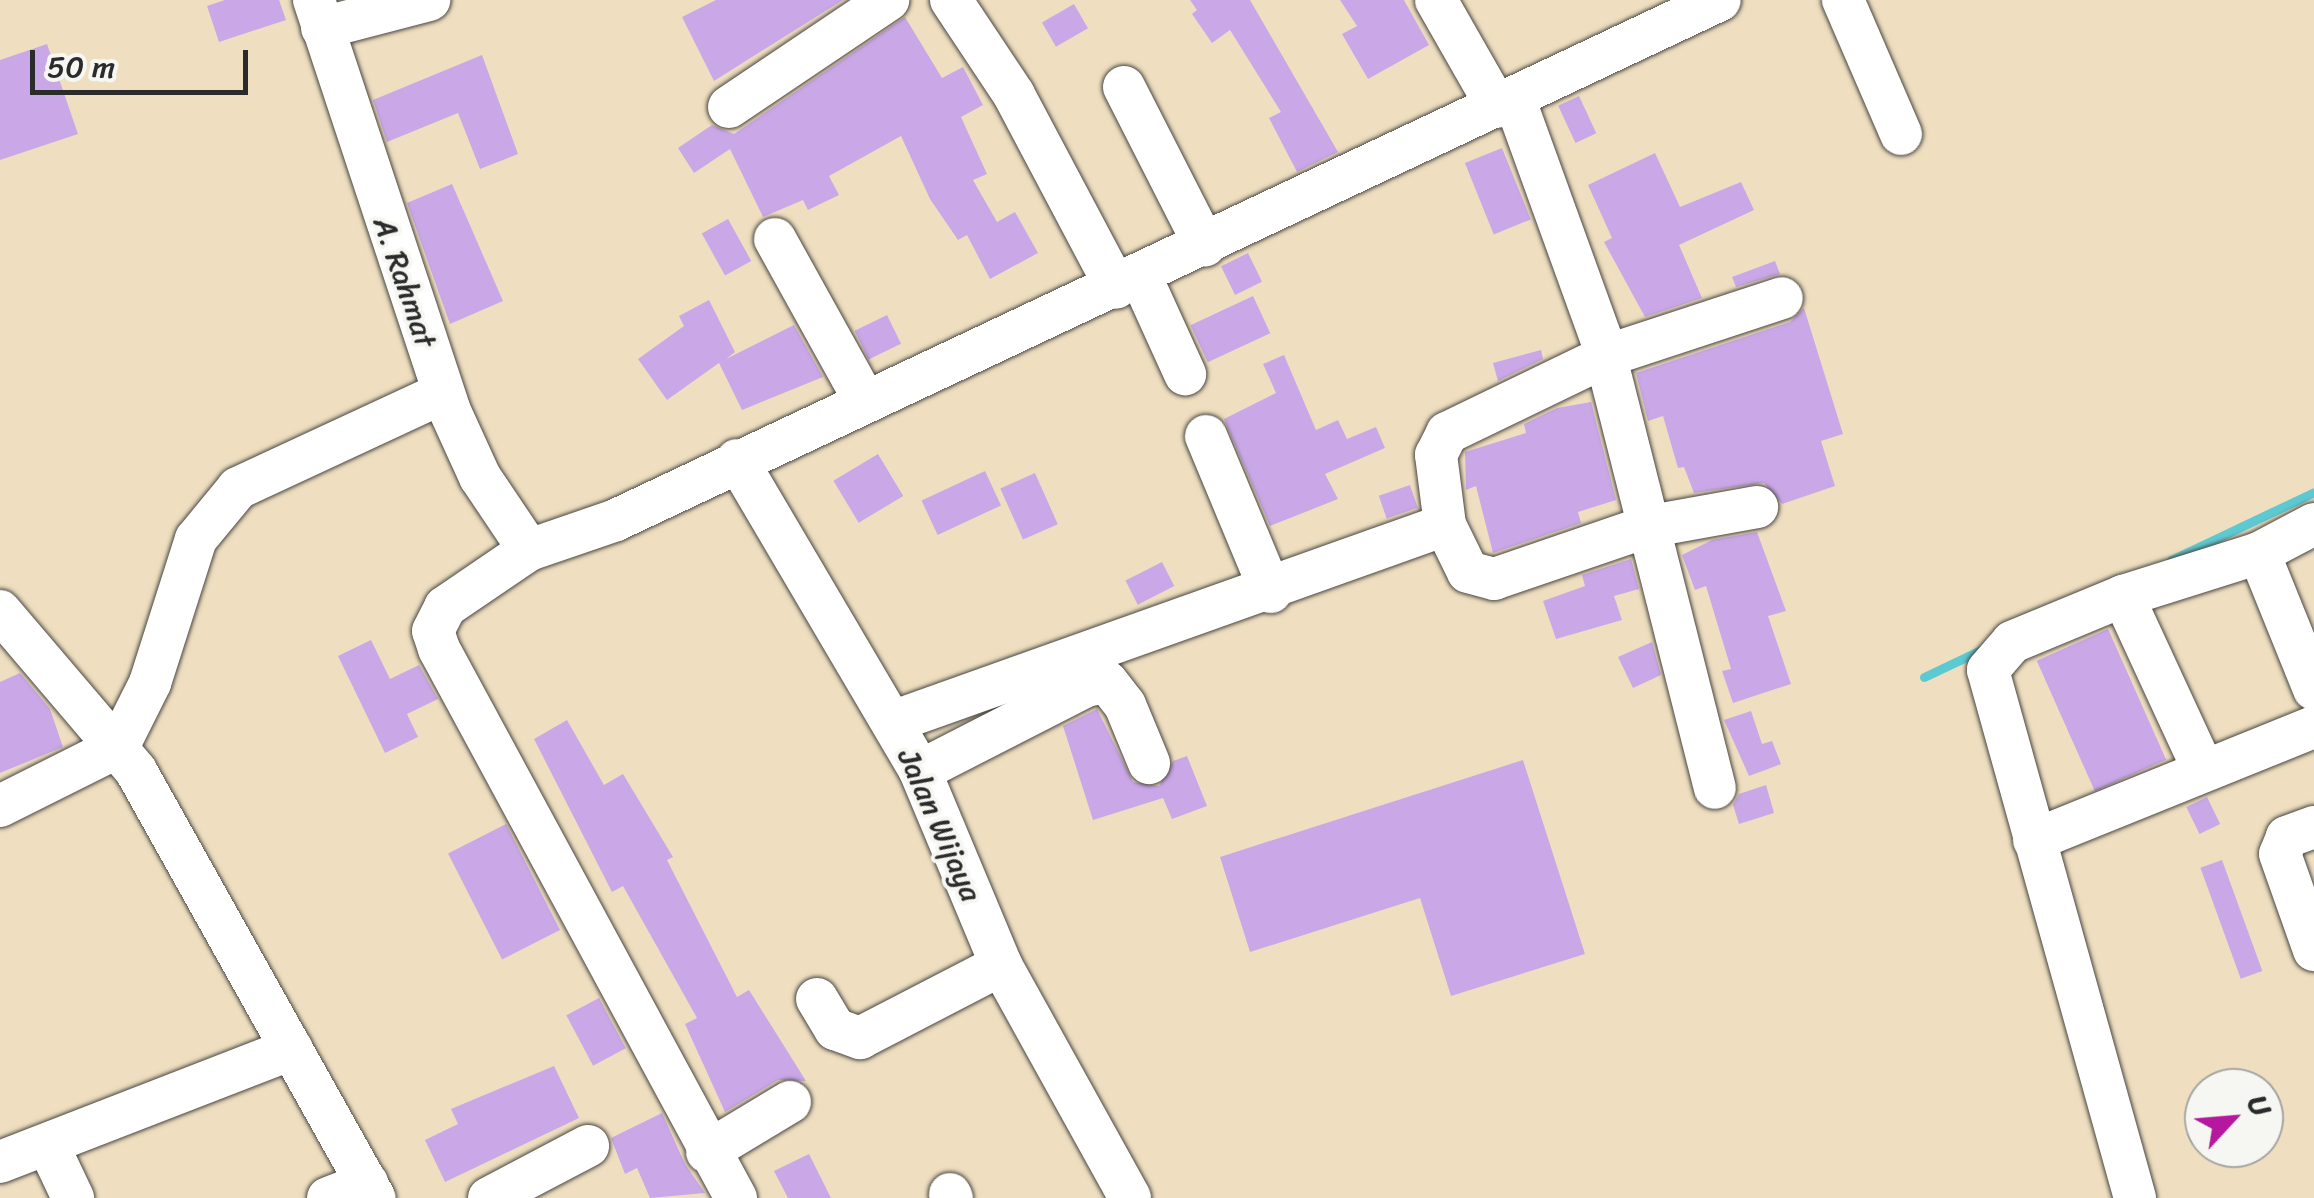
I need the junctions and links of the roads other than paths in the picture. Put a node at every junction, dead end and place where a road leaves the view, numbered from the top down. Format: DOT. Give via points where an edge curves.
graph roads {
  1 [pos="429,0"];
  2 [pos="888,0"];
  3 [pos="951,0"];
  4 [pos="1436,0"];
  5 [pos="1844,0"];
  6 [pos="1692,6"];
  7 [pos="318,14"];
  8 [pos="1124,87"];
  9 [pos="1506,103"];
  10 [pos="728,107"];
  11 [pos="1901,134"];
  12 [pos="775,239"];
  13 [pos="1205,246"];
  14 [pos="1128,283"];
  15 [pos="1782,298"];
  16 [pos="1606,356"];
  17 [pos="1185,374"];
  18 [pos="443,393"];
  19 [pos="863,398"];
  20 [pos="1206,436"];
  21 [pos="737,460"];
  22 [pos="1757,507"];
  23 [pos="2314,524"];
  24 [pos="1445,525"];
  25 [pos="1646,527"];
  26 [pos="529,550"];
  27 [pos="2259,553"];
  28 [pos="1272,592"];
  29 [pos="2124,596"];
  30 [pos="0,611"];
  31 [pos="2314,689"];
  32 [pos="892,722"];
  33 [pos="2314,726"];
  34 [pos="118,747"];
  35 [pos="1149,763"];
  36 [pos="2202,767"];
  37 [pos="920,770"];
  38 [pos="1714,788"];
  39 [pos="0,806"];
  40 [pos="2314,827"];
  41 [pos="2034,840"];
  42 [pos="2314,950"];
  43 [pos="1001,965"];
  44 [pos="817,998"];
  45 [pos="292,1049"];
  46 [pos="790,1102"];
  47 [pos="48,1146"];
  48 [pos="588,1146"];
  49 [pos="707,1152"];
  50 [pos="0,1162"];
  51 [pos="356,1193"];
  52 [pos="73,1198"];
  53 [pos="489,1198"];
  54 [pos="736,1198"];
  55 [pos="1130,1198"];
  56 [pos="2135,1198"];
  1 -- 7 [label="street"];
  2 -- 10 [label="street"];
  3 -- 14 [label="street"];
  4 -- 9 [label="street"];
  5 -- 11 [label="street"];
  6 -- 9 [label="street"];
  7 -- 18 [label="street, A. Rahmat"];
  8 -- 13 [label="street"];
  9 -- 13 [label="street"];
  9 -- 16 [label="street"];
  12 -- 19 [label="street"];
  13 -- 14 [label="street"];
  14 -- 17 [label="street"];
  14 -- 19 [label="street"];
  15 -- 16 [label="street"];
  16 -- 24 [label="street" via="1448,432 1436,455"];
  16 -- 25 [label="street"];
  18 -- 26 [label="street, A. Rahmat" via="480,477"];
  18 -- 34 [label="street" via="238,488 196,539 150,682"];
  19 -- 21 [label="street"];
  20 -- 28 [label="street"];
  21 -- 26 [label="street" via="616,520"];
  21 -- 32 [label="street, Jalan Wijaya"];
  22 -- 25 [label="street"];
  23 -- 27 [label="street"];
  24 -- 25 [label="street" via="1468,572 1494,579"];
  24 -- 28 [label="street"];
  25 -- 38 [label="street"];
  26 -- 49 [label="street" via="445,607 434,631"];
  27 -- 29 [label="street"];
  27 -- 31 [label="street"];
  28 -- 32 [label="street"];
  29 -- 36 [label="street"];
  29 -- 41 [label="street" via="2012,642 1998,650 1988,670"];
  30 -- 34 [label="street"];
  32 -- 37 [label="street, Jalan Wijaya"];
  33 -- 36 [label="street"];
  34 -- 39 [label="street"];
  34 -- 45 [label="street"];
  35 -- 37 [label="street" via="1125,705 1107,682 1086,686"];
  36 -- 41 [label="street"];
  37 -- 43 [label="street, Jalan Wijaya"];
  40 -- 42 [label="street" via="2287,837 2280,854"];
  41 -- 56 [label="street"];
  43 -- 44 [label="street" via="860,1038 835,1029"];
  43 -- 55 [label="street, Jalan Wijaya"];
  45 -- 47 [label="street"];
  45 -- 51 [label="street"];
  46 -- 49 [label="street"];
  47 -- 50 [label="street"];
  47 -- 52 [label="street"];
  48 -- 53 [label="street"];
  49 -- 54 [label="street"];
}
